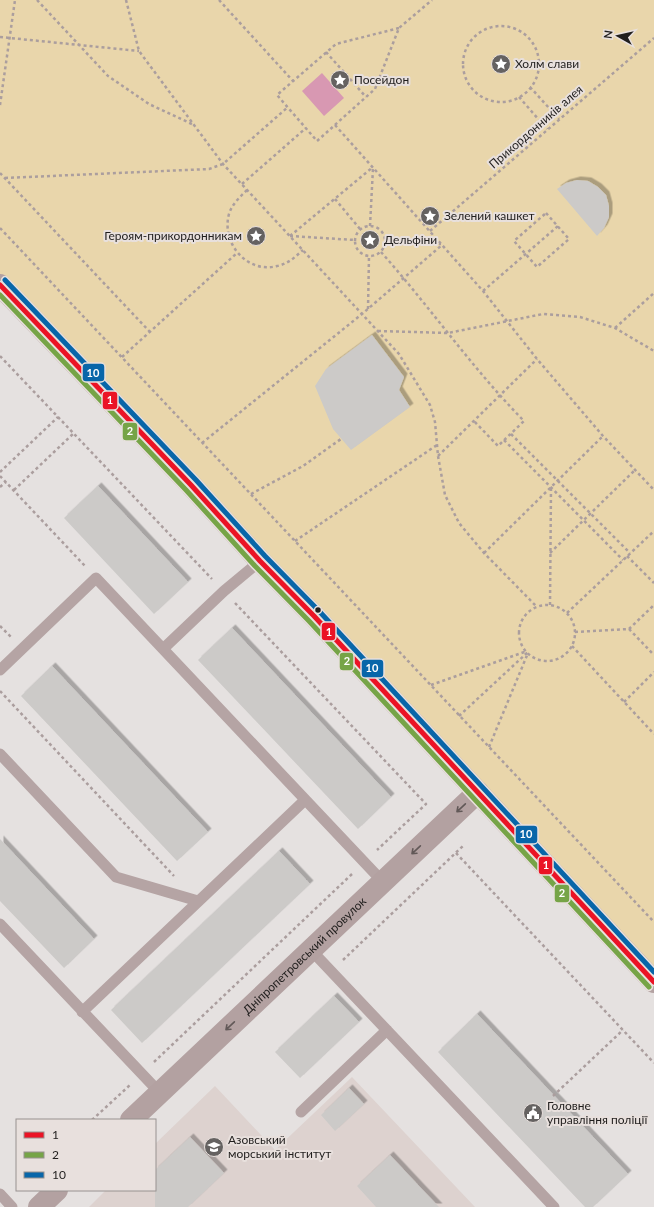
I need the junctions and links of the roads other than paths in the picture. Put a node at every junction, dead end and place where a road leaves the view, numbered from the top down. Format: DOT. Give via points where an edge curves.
graph roads {
  1 [pos="0,285"];
  2 [pos="260,561"];
  3 [pos="163,649"];
  4 [pos="0,670"];
  5 [pos="0,754"];
  6 [pos="478,792"];
  7 [pos="305,800"];
  8 [pos="383,882"];
  9 [pos="198,901"];
  10 [pos="0,924"];
  11 [pos="311,950"];
  12 [pos="654,982"];
  13 [pos="82,1012"];
  14 [pos="387,1030"];
  15 [pos="160,1093"];
  16 [pos="301,1112"];
  17 [pos="132,1119"];
  18 [pos="56,1191"];
  19 [pos="0,1194"];
  20 [pos="12,1207"];
  21 [pos="39,1207"];
  22 [pos="554,1207"];
  1 -- 2 [label="main road"];
  2 -- 3 [label="lane"];
  2 -- 6 [label="main road"];
  3 -- 4 [label="lane" via="96,578"];
  3 -- 7 [label="lane"];
  5 -- 9 [label="lane" via="116,877"];
  6 -- 8 [label="main road, Дніпропетровський провулок, one-way"];
  6 -- 12 [label="main road"];
  7 -- 8 [label="lane"];
  7 -- 9 [label="lane"];
  8 -- 11 [label="main road, Дніпропетровський провулок"];
  9 -- 13 [label="lane"];
  10 -- 13 [label="lane"];
  11 -- 14 [label="lane"];
  11 -- 15 [label="main road, Дніпропетровський провулок, one-way"];
  13 -- 15 [label="lane"];
  14 -- 16 [label="lane"];
  14 -- 22 [label="lane"];
  15 -- 17 [label="main road, Дніпропетровський провулок"];
  18 -- 21 [label="main road"];
  19 -- 20 [label="lane"];
}
